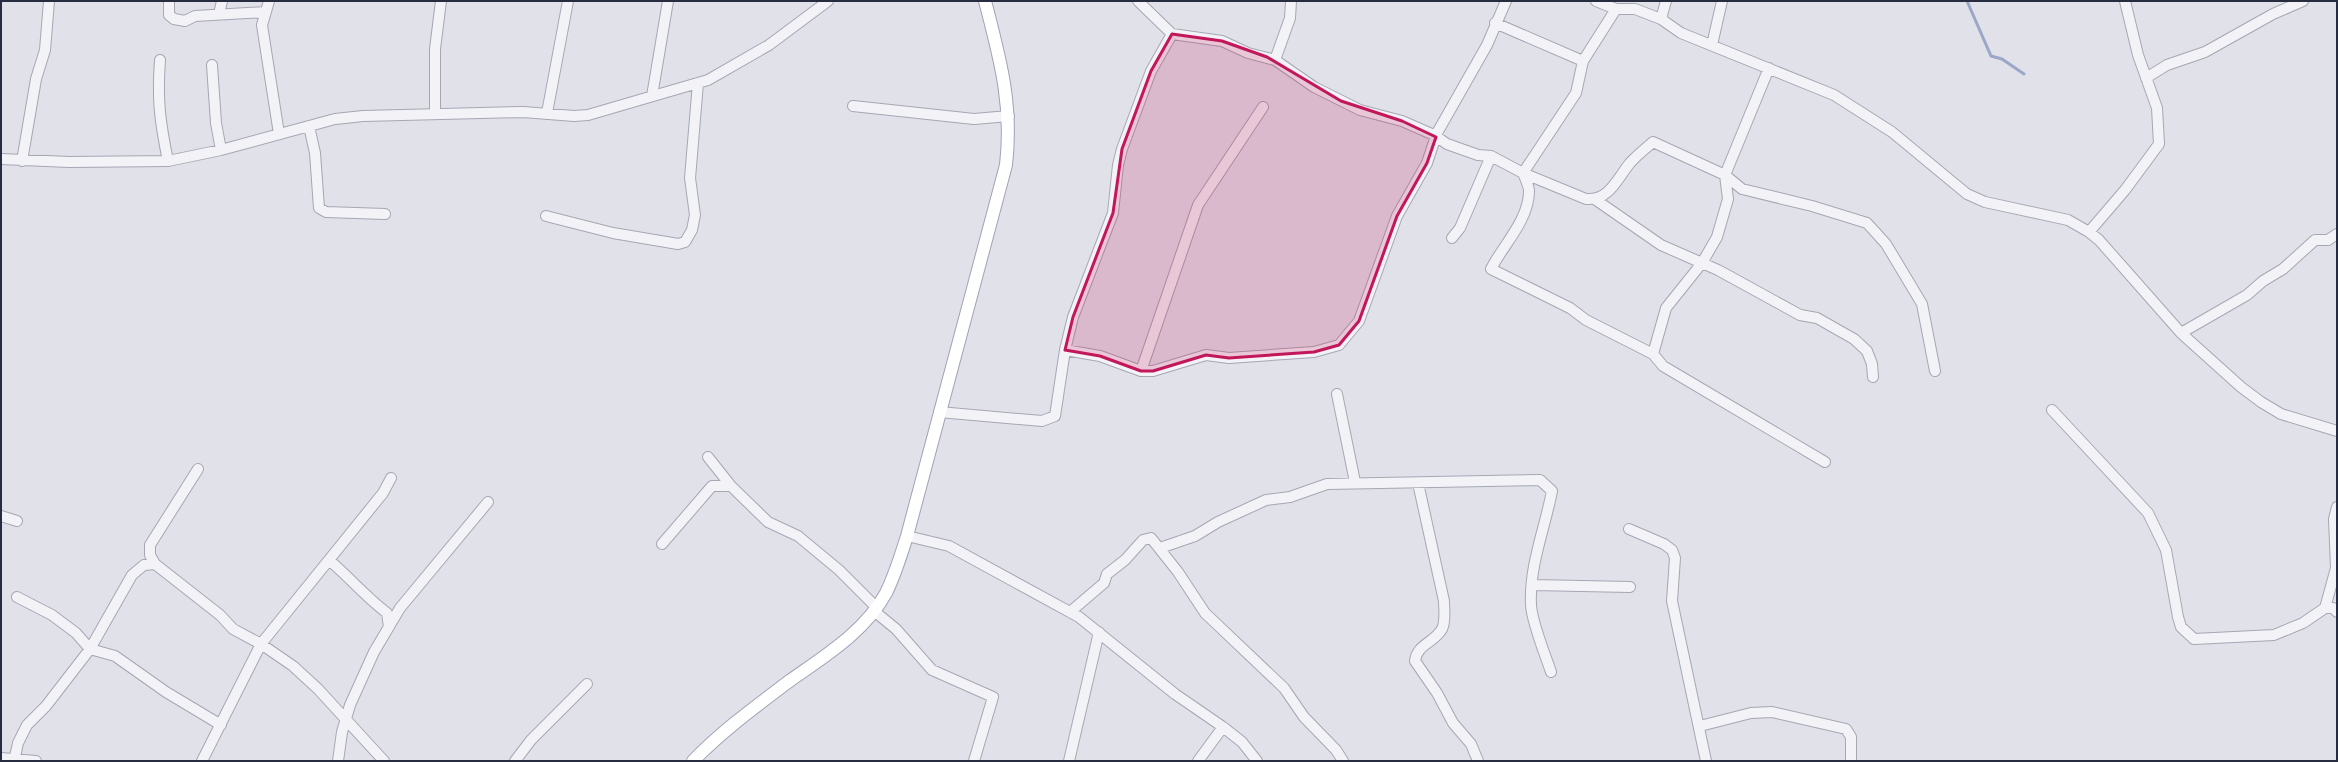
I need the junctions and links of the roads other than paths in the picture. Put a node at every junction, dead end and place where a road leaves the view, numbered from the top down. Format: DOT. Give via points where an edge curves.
graph roads {
  1 [pos="49,1"];
  2 [pos="169,1"];
  3 [pos="222,1"];
  4 [pos="269,1"];
  5 [pos="441,1"];
  6 [pos="568,1"];
  7 [pos="668,1"];
  8 [pos="828,1"];
  9 [pos="986,1"];
  10 [pos="1138,1"];
  11 [pos="1291,1"];
  12 [pos="1506,1"];
  13 [pos="1596,1"];
  14 [pos="1666,1"];
  15 [pos="1722,1"];
  16 [pos="2125,1"];
  17 [pos="2303,1"];
  18 [pos="1616,9"];
  19 [pos="266,12"];
  20 [pos="220,14"];
  21 [pos="1661,19"];
  22 [pos="1495,23"];
  23 [pos="1172,34"];
  24 [pos="1712,45"];
  25 [pos="160,60"];
  26 [pos="1274,60"];
  27 [pos="1583,62"];
  28 [pos="212,65"];
  29 [pos="1769,68"];
  30 [pos="2146,78"];
  31 [pos="698,83"];
  32 [pos="652,96"];
  33 [pos="853,106"];
  34 [pos="1263,107"];
  35 [pos="547,113"];
  36 [pos="436,114"];
  37 [pos="1009,116"];
  38 [pos="309,126"];
  39 [pos="279,134"];
  40 [pos="1436,137"];
  41 [pos="222,150"];
  42 [pos="1491,156"];
  43 [pos="1,159"];
  44 [pos="22,160"];
  45 [pos="168,161"];
  46 [pos="1523,173"];
  47 [pos="1725,175"];
  48 [pos="1596,200"];
  49 [pos="385,214"];
  50 [pos="546,216"];
  51 [pos="2089,232"];
  52 [pos="2337,234"];
  53 [pos="1452,238"];
  54 [pos="1702,263"];
  55 [pos="2181,333"];
  56 [pos="1065,350"];
  57 [pos="1653,354"];
  58 [pos="1141,371"];
  59 [pos="1935,371"];
  60 [pos="1874,377"];
  61 [pos="1337,394"];
  62 [pos="2052,410"];
  63 [pos="939,412"];
  64 [pos="2337,431"];
  65 [pos="708,457"];
  66 [pos="1825,462"];
  67 [pos="198,469"];
  68 [pos="391,478"];
  69 [pos="1356,482"];
  70 [pos="1418,483"];
  71 [pos="731,486"];
  72 [pos="488,502"];
  73 [pos="2337,507"];
  74 [pos="1,516"];
  75 [pos="17,521"];
  76 [pos="1629,529"];
  77 [pos="907,536"];
  78 [pos="662,544"];
  79 [pos="1160,548"];
  80 [pos="328,560"];
  81 [pos="155,564"];
  82 [pos="1533,585"];
  83 [pos="1630,586"];
  84 [pos="17,597"];
  85 [pos="875,609"];
  86 [pos="2332,609"];
  87 [pos="1070,612"];
  88 [pos="389,627"];
  89 [pos="1099,632"];
  90 [pos="261,644"];
  91 [pos="90,649"];
  92 [pos="1550,672"];
  93 [pos="587,684"];
  94 [pos="346,721"];
  95 [pos="220,725"];
  96 [pos="1700,726"];
  97 [pos="1223,727"];
  98 [pos="1,758"];
  99 [pos="14,760"];
  100 [pos="36,761"];
  101 [pos="202,761"];
  102 [pos="338,761"];
  103 [pos="384,761"];
  104 [pos="515,761"];
  105 [pos="693,761"];
  106 [pos="974,761"];
  107 [pos="1069,761"];
  108 [pos="1198,761"];
  109 [pos="1257,761"];
  110 [pos="1343,761"];
  111 [pos="1478,761"];
  112 [pos="1706,761"];
  113 [pos="1851,761"];
  1 -- 44 [label="street" via="45,50 36,79"];
  2 -- 20 [label="street" via="169,15 180,20"];
  3 -- 20 [label="street"];
  4 -- 19 [label="street"];
  5 -- 36 [label="street" via="435,49"];
  6 -- 35 [label="street"];
  7 -- 32 [label="street"];
  8 -- 31 [label="street" via="769,45 727,70"];
  9 -- 37 [label="main road" via="1002,65"];
  10 -- 23 [label="street"];
  11 -- 26 [label="street" via="1290,18"];
  12 -- 22 [label="street"];
  13 -- 18 [label="street"];
  14 -- 21 [label="street"];
  15 -- 24 [label="street"];
  16 -- 30 [label="street"];
  17 -- 30 [label="street" via="2273,14 2205,52 2167,65"];
  18 -- 21 [label="street" via="1635,9"];
  18 -- 27 [label="street"];
  19 -- 20 [label="street"];
  19 -- 39 [label="street" via="262,25"];
  21 -- 24 [label="street" via="1681,33"];
  22 -- 27 [label="street"];
  22 -- 40 [label="street" via="1487,45"];
  23 -- 26 [label="street" via="1222,41 1248,53"];
  23 -- 56 [label="street" via="1151,71 1122,149 1113,213 1073,318"];
  24 -- 29 [label="street" via="1743,60"];
  25 -- 45 [label="street" via="158,109"];
  26 -- 40 [label="street" via="1314,87 1341,101 1364,111 1402,121"];
  27 -- 46 [label="street" via="1576,93"];
  28 -- 41 [label="street" via="216,123"];
  29 -- 47 [label="street"];
  29 -- 51 [label="street" via="1834,95 1892,132 1966,194 1985,202 2068,220"];
  30 -- 51 [label="street" via="2157,108 2160,139 2158,148"];
  31 -- 32 [label="street"];
  31 -- 50 [label="street" via="690,178 694,215 692,230 685,242 678,244 613,233"];
  32 -- 35 [label="street" via="588,115"];
  33 -- 37 [label="street" via="974,119"];
  34 -- 58 [label="street" via="1198,205"];
  35 -- 36 [label="street"];
  36 -- 38 [label="street" via="363,116 335,119"];
  37 -- 63 [label="main road" via="1006,165"];
  38 -- 39 [label="street"];
  38 -- 49 [label="street" via="315,153 319,208 326,212"];
  39 -- 41 [label="street"];
  40 -- 42 [label="street" via="1454,147"];
  40 -- 58 [label="street" via="1427,163 1397,216 1358,321 1339,345 1314,352 1229,358 1206,355 1153,371"];
  41 -- 45 [label="street"];
  42 -- 46 [label="street"];
  42 -- 53 [label="street" via="1460,228"];
  43 -- 44 [label="street"];
  44 -- 45 [label="street"];
  46 -- 48 [label="street" via="1586,199"];
  46 -- 57 [label="street" via="1529,191 1522,219 1492,269"];
  47 -- 48 [label="street" via="1653,142 1630,163 1604,196"];
  47 -- 54 [label="street" via="1728,199 1717,236"];
  47 -- 59 [label="street" via="1742,189 1867,223 1886,244 1922,304"];
  48 -- 54 [label="street" via="1660,245"];
  51 -- 55 [label="street" via="2100,240"];
  52 -- 55 [label="street" via="2328,240 2315,240 2283,269 2247,295"];
  54 -- 57 [label="street" via="1666,308"];
  54 -- 60 [label="street" via="1800,315 1817,318 1854,339 1867,351"];
  55 -- 64 [label="street" via="2261,402 2281,414"];
  56 -- 58 [label="street" via="1100,356"];
  56 -- 63 [label="street" via="1055,416 1042,421"];
  57 -- 66 [label="street" via="1663,366"];
  61 -- 69 [label="street"];
  62 -- 86 [label="street" via="2148,513 2166,550 2178,617 2182,627 2194,639 2274,635"];
  63 -- 77 [label="main road"];
  65 -- 71 [label="street"];
  67 -- 81 [label="street" via="150,545 150,555"];
  68 -- 80 [label="street" via="383,494"];
  69 -- 70 [label="street"];
  69 -- 79 [label="street" via="1327,484 1290,497 1266,500 1218,522 1195,536"];
  70 -- 82 [label="street" via="1540,480 1552,491 1534,564"];
  70 -- 111 [label="street" via="1444,601 1445,619 1436,635 1419,648 1414,661 1438,693 1453,722 1471,744"];
  71 -- 78 [label="street" via="712,486"];
  71 -- 85 [label="street" via="768,522 798,536 839,570"];
  72 -- 88 [label="street" via="400,608"];
  73 -- 86 [label="street" via="2334,519 2336,568 2328,594"];
  74 -- 75 [label="street"];
  76 -- 96 [label="street" via="1664,544 1672,550 1675,558 1672,601"];
  77 -- 85 [label="main road" via="891,582"];
  77 -- 87 [label="street" via="949,546"];
  79 -- 87 [label="street" via="1151,538 1143,540 1125,560 1107,574 1104,583"];
  79 -- 110 [label="street" via="1205,613 1284,688 1304,716"];
  80 -- 88 [label="street" via="387,613"];
  80 -- 90 [label="street"];
  81 -- 90 [label="street" via="220,615 233,629"];
  81 -- 91 [label="street" via="144,565 132,575"];
  82 -- 83 [label="street"];
  82 -- 92 [label="street" via="1531,606"];
  84 -- 91 [label="street" via="52,615 76,633"];
  85 -- 105 [label="main road" via="832,651 722,732"];
  85 -- 106 [label="street" via="932,670 993,697"];
  87 -- 89 [label="street"];
  88 -- 94 [label="street" via="360,680"];
  89 -- 97 [label="street" via="1175,694"];
  89 -- 107 [label="street"];
  90 -- 94 [label="street" via="293,666 318,689"];
  90 -- 95 [label="street"];
  91 -- 95 [label="street" via="115,656 166,692"];
  91 -- 99 [label="street" via="46,706 27,724 18,743"];
  93 -- 104 [label="street" via="531,740"];
  94 -- 102 [label="street"];
  94 -- 103 [label="street"];
  95 -- 101 [label="street"];
  96 -- 112 [label="street"];
  96 -- 113 [label="street" via="1751,714 1772,712 1803,721 1829,724 1846,729 1851,737"];
  97 -- 108 [label="street"];
  97 -- 109 [label="street" via="1242,742"];
  98 -- 99 [label="street"];
  99 -- 100 [label="street"];
}
